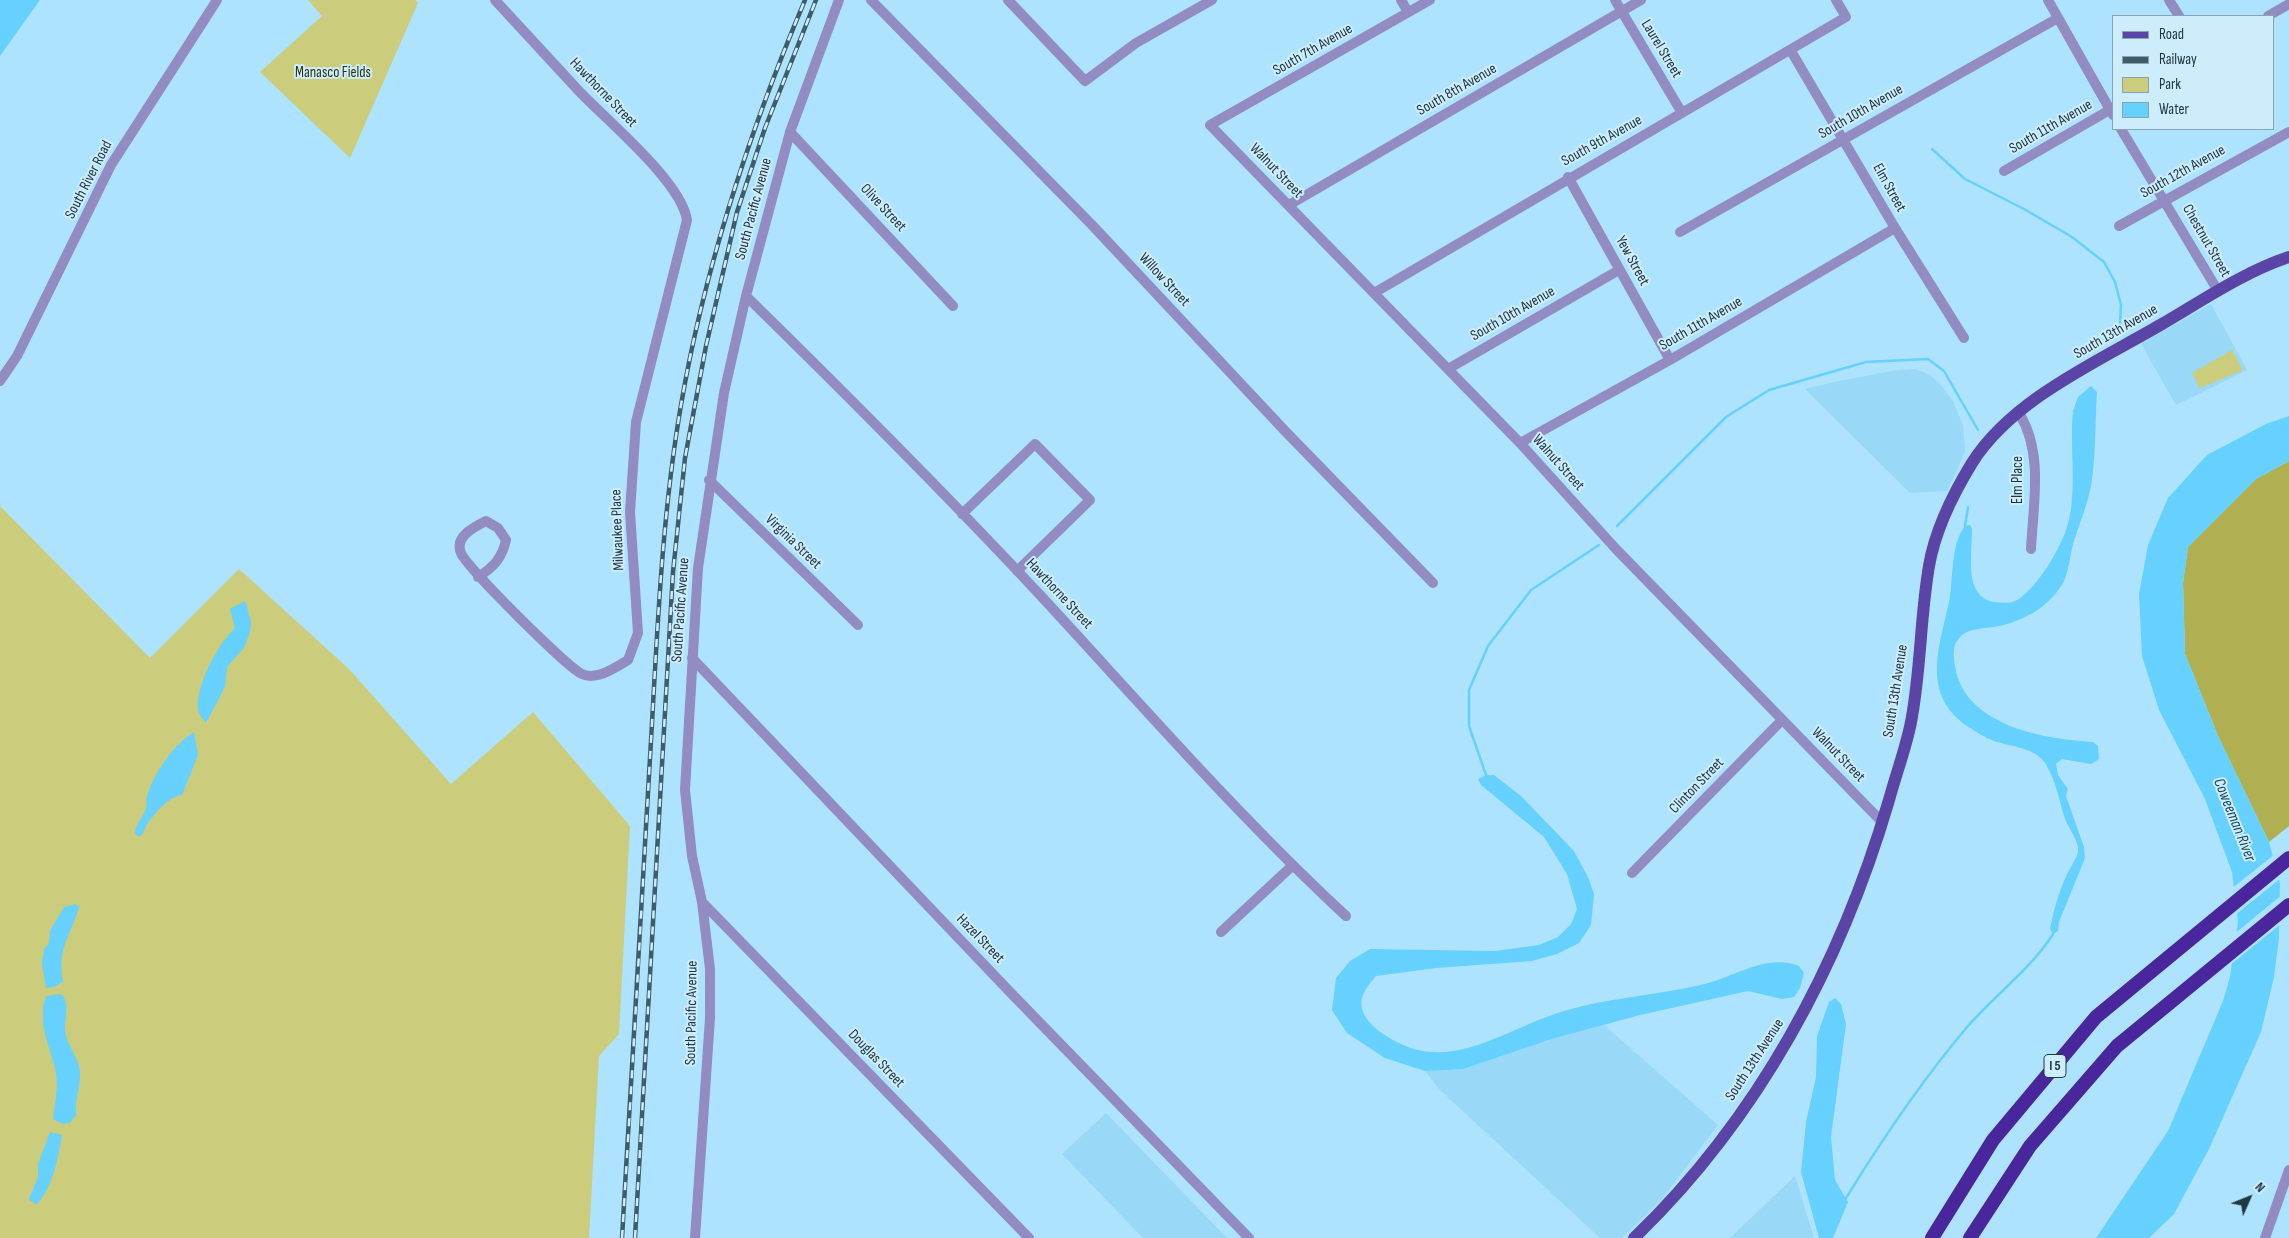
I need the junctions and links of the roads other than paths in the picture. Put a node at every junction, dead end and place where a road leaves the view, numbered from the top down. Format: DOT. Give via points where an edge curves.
graph roads {
  1 [pos="217,0"];
  2 [pos="495,0"];
  3 [pos="839,0"];
  4 [pos="871,0"];
  5 [pos="1008,0"];
  6 [pos="1212,0"];
  7 [pos="1401,0"];
  8 [pos="1430,0"];
  9 [pos="1615,0"];
  10 [pos="1641,0"];
  11 [pos="1836,0"];
  12 [pos="2048,0"];
  13 [pos="2170,0"];
  14 [pos="2289,4"];
  15 [pos="1622,11"];
  16 [pos="1408,12"];
  17 [pos="2178,15"];
  18 [pos="2270,15"];
  19 [pos="2058,18"];
  20 [pos="1791,51"];
  21 [pos="2112,111"];
  22 [pos="1682,113"];
  23 [pos="1210,125"];
  24 [pos="2123,130"];
  25 [pos="790,132"];
  26 [pos="2289,132"];
  27 [pos="1844,139"];
  28 [pos="2004,171"];
  29 [pos="1568,178"];
  30 [pos="2165,199"];
  31 [pos="1289,205"];
  32 [pos="685,210"];
  33 [pos="2119,226"];
  34 [pos="1895,228"];
  35 [pos="1680,232"];
  36 [pos="2289,257"];
  37 [pos="1619,270"];
  38 [pos="2218,291"];
  39 [pos="1374,292"];
  40 [pos="746,296"];
  41 [pos="953,306"];
  42 [pos="1964,338"];
  43 [pos="1670,360"];
  44 [pos="1448,369"];
  45 [pos="0,381"];
  46 [pos="2019,413"];
  47 [pos="1520,443"];
  48 [pos="709,480"];
  49 [pos="962,514"];
  50 [pos="2031,549"];
  51 [pos="1017,571"];
  52 [pos="478,577"];
  53 [pos="1433,582"];
  54 [pos="858,625"];
  55 [pos="692,658"];
  56 [pos="1782,720"];
  57 [pos="1882,822"];
  58 [pos="2289,858"];
  59 [pos="1292,866"];
  60 [pos="1632,873"];
  61 [pos="702,902"];
  62 [pos="2289,905"];
  63 [pos="1346,916"];
  64 [pos="1221,932"];
  65 [pos="2289,1170"];
  66 [pos="695,1238"];
  67 [pos="1029,1238"];
  68 [pos="1249,1238"];
  69 [pos="1634,1238"];
  70 [pos="1932,1238"];
  71 [pos="1970,1238"];
  72 [pos="2264,1238"];
  1 -- 45 [label="street, South River Road" via="111,165 17,356"];
  2 -- 32 [label="street, Hawthorne Street" via="649,161"];
  3 -- 25 [label="street, South Pacific Avenue"];
  4 -- 53 [label="street, Willow Street"];
  5 -- 6 [label="street" via="1085,81 1136,43"];
  7 -- 16 [label="street"];
  8 -- 16 [label="street, South 7th Avenue"];
  9 -- 15 [label="street, Laurel Street"];
  10 -- 15 [label="street, South 8th Avenue"];
  11 -- 20 [label="street, South 9th Avenue" via="1846,17"];
  12 -- 19 [label="street"];
  13 -- 17 [label="street"];
  14 -- 18 [label="street"];
  15 -- 22 [label="street, Laurel Street"];
  15 -- 31 [label="street, South 8th Avenue"];
  16 -- 23 [label="street, South 7th Avenue"];
  19 -- 21 [label="street"];
  19 -- 27 [label="street, South 10th Avenue"];
  20 -- 22 [label="street, South 9th Avenue"];
  20 -- 27 [label="street, Elm Street"];
  21 -- 28 [label="street, South 11th Avenue"];
  22 -- 29 [label="street, South 9th Avenue"];
  23 -- 31 [label="street, Walnut Street"];
  24 -- 30 [label="street, Chestnut Street"];
  25 -- 40 [label="street, South Pacific Avenue"];
  25 -- 41 [label="street, Olive Street"];
  26 -- 30 [label="street, South 12th Avenue"];
  27 -- 34 [label="street, Elm Street"];
  27 -- 35 [label="street, South 10th Avenue"];
  29 -- 37 [label="street, Yew Street"];
  29 -- 39 [label="street, South 9th Avenue"];
  30 -- 33 [label="street, South 12th Avenue"];
  30 -- 38 [label="street, Chestnut Street"];
  31 -- 39 [label="street, Walnut Street"];
  32 -- 52 [label="street, Milwaukee Place" via="686,228 636,422 630,512 638,633 628,660 604,674 584,675 566,663"];
  34 -- 42 [label="street, Elm Street"];
  34 -- 43 [label="street, South 11th Avenue"];
  36 -- 38 [label="main road, South 13th Avenue"];
  37 -- 43 [label="street, Yew Street"];
  37 -- 44 [label="street, South 10th Avenue"];
  38 -- 46 [label="main road, South 13th Avenue" via="2051,388"];
  39 -- 44 [label="street, Walnut Street"];
  40 -- 48 [label="street, South Pacific Avenue"];
  40 -- 49 [label="street, Hawthorne Street"];
  43 -- 47 [label="street, South 11th Avenue"];
  44 -- 47 [label="street, Walnut Street"];
  46 -- 50 [label="street, Elm Place" via="2027,425 2032,444"];
  46 -- 57 [label="main road, South 13th Avenue" via="2005,424 1974,460 1947,508 1929,564 1911,723"];
  47 -- 56 [label="street, Walnut Street" via="1616,549"];
  48 -- 54 [label="street, Virginia Street"];
  48 -- 55 [label="street, South Pacific Avenue" via="698,568"];
  49 -- 51 [label="street, Hawthorne Street"];
  49 -- 51 [label="street" via="1035,444 1090,500"];
  51 -- 59 [label="street, Hawthorne Street"];
  52 -- 52 [label="street" via="460,553 461,540 470,528 486,521 498,528 506,540 503,554 493,568"];
  55 -- 61 [label="street, South Pacific Avenue" via="685,790 692,856"];
  55 -- 68 [label="street, Hazel Street"];
  56 -- 57 [label="street, Walnut Street"];
  56 -- 60 [label="street, Clinton Street"];
  57 -- 69 [label="main road, South 13th Avenue" via="1843,929 1804,1014 1775,1063 1740,1114 1669,1204"];
  58 -- 70 [label="highway, I 5" via="2096,1017 1993,1140"];
  59 -- 63 [label="street, Hawthorne Street"];
  59 -- 64 [label="street"];
  61 -- 66 [label="street, South Pacific Avenue" via="710,969 710,1018"];
  61 -- 67 [label="street, Douglas Street"];
  62 -- 71 [label="highway, I 5" via="2117,1046 2030,1146"];
  65 -- 72 [label="street"];
}
